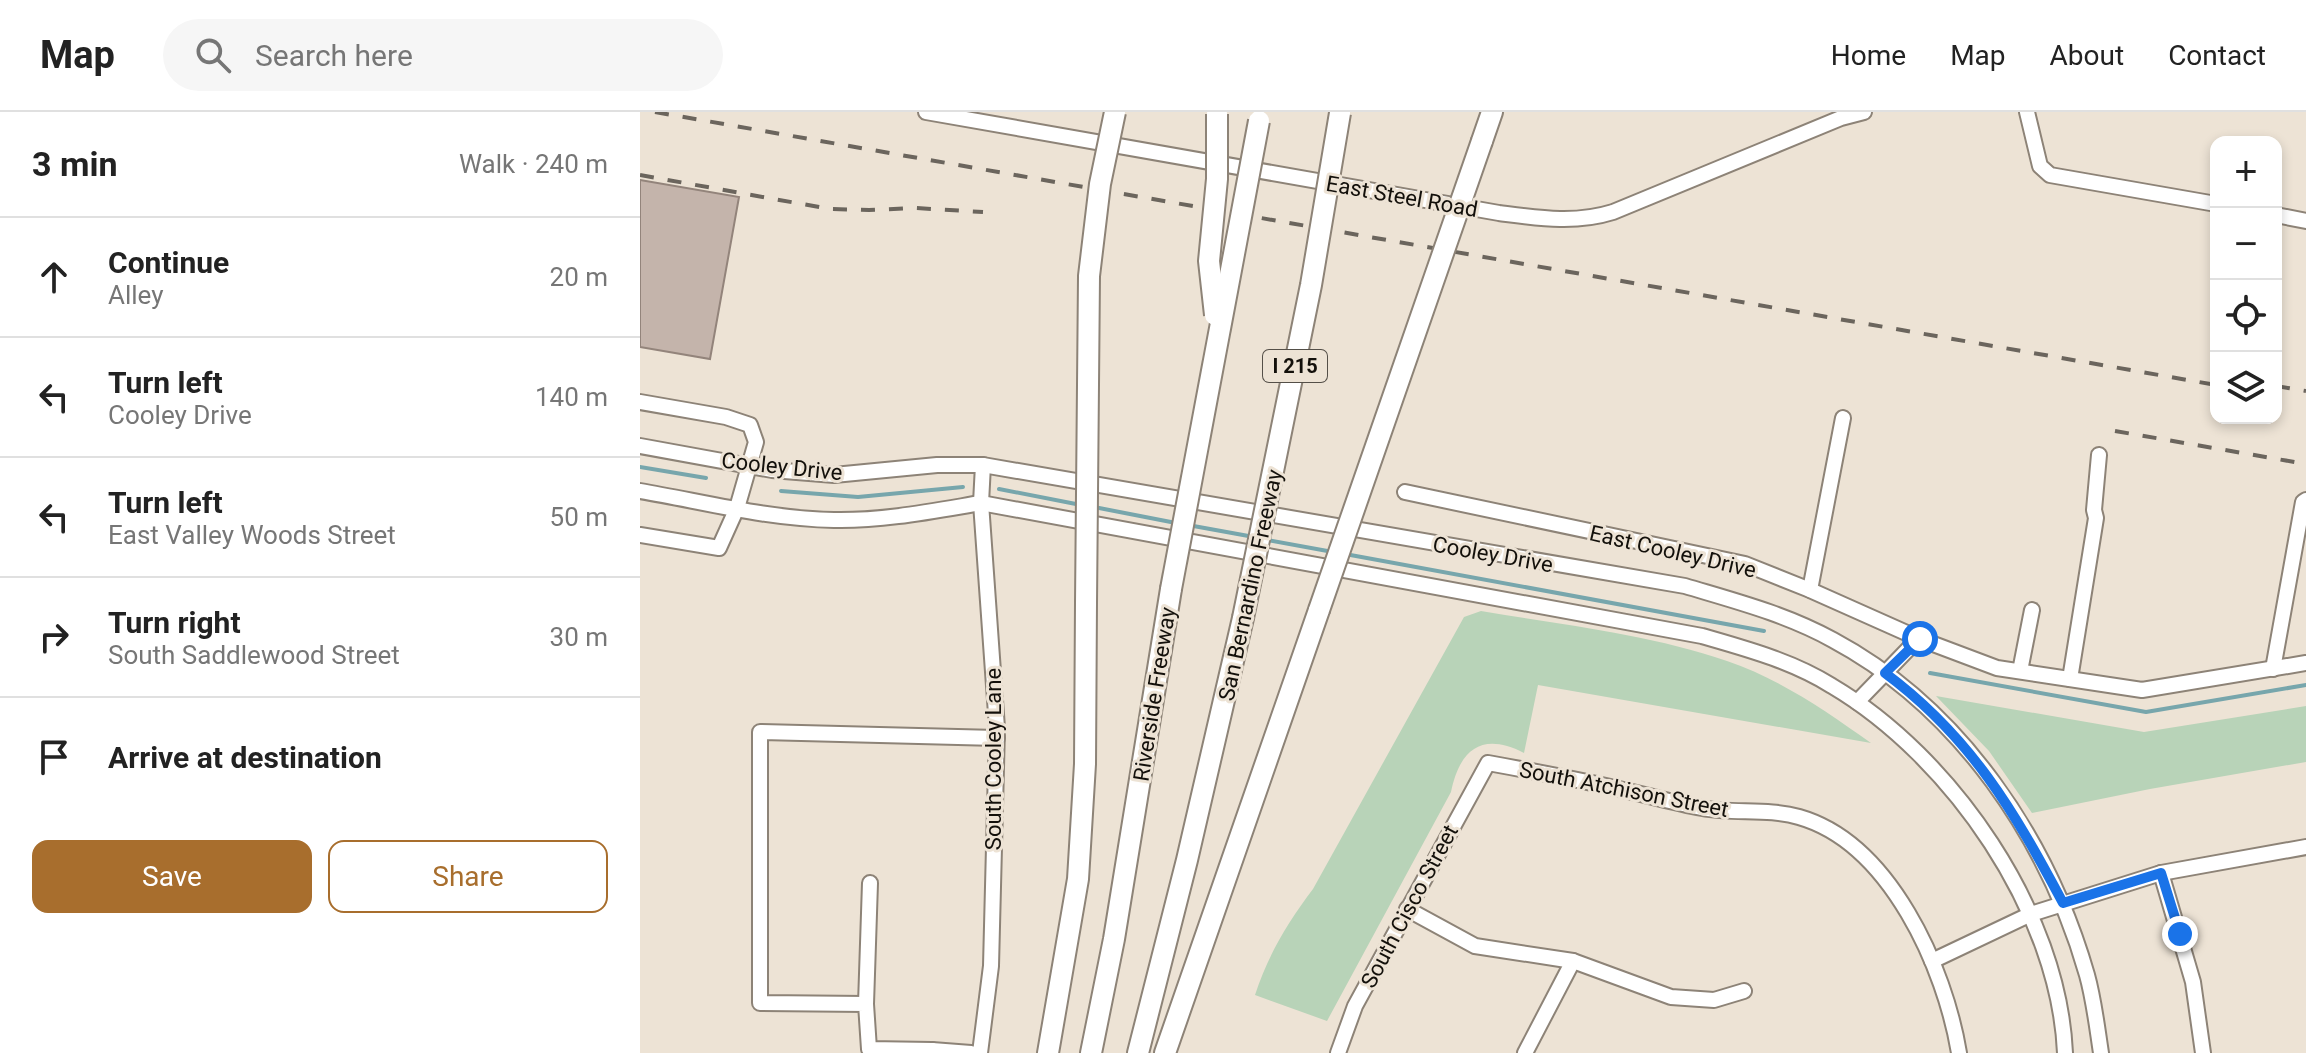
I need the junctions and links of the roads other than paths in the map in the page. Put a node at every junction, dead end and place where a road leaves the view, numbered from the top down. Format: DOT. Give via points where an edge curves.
graph roads {
  1 [pos="926,112"];
  2 [pos="1115,112"];
  3 [pos="1492,112"];
  4 [pos="1864,112"];
  5 [pos="2027,112"];
  6 [pos="1217,113"];
  7 [pos="1340,113"];
  8 [pos="1260,117"];
  9 [pos="990,118"];
  10 [pos="2210,203"];
  11 [pos="2282,216"];
  12 [pos="2306,221"];
  13 [pos="1218,334"];
  14 [pos="640,402"];
  15 [pos="1843,418"];
  16 [pos="640,446"];
  17 [pos="2099,455"];
  18 [pos="750,465"];
  19 [pos="983,465"];
  20 [pos="640,491"];
  21 [pos="1405,492"];
  22 [pos="2306,500"];
  23 [pos="981,503"];
  24 [pos="737,508"];
  25 [pos="640,535"];
  26 [pos="1810,590"];
  27 [pos="2032,610"];
  28 [pos="1918,639"];
  29 [pos="2306,663"];
  30 [pos="2273,669"];
  31 [pos="2020,671"];
  32 [pos="1885,673"];
  33 [pos="2070,679"];
  34 [pos="1857,702"];
  35 [pos="997,738"];
  36 [pos="1488,763"];
  37 [pos="2306,847"];
  38 [pos="2161,873"];
  39 [pos="870,883"];
  40 [pos="2063,903"];
  41 [pos="1407,909"];
  42 [pos="2031,914"];
  43 [pos="1573,961"];
  44 [pos="1932,961"];
  45 [pos="1744,991"];
  46 [pos="866,1004"];
  47 [pos="931,1052"];
  48 [pos="971,1053"];
  49 [pos="980,1053"];
  50 [pos="1048,1053"];
  51 [pos="1091,1053"];
  52 [pos="1138,1053"];
  53 [pos="1165,1053"];
  54 [pos="1338,1053"];
  55 [pos="1525,1053"];
  56 [pos="1959,1053"];
  57 [pos="2065,1053"];
  58 [pos="2101,1053"];
  59 [pos="2203,1053"];
  1 -- 9 [label="street, East Steel Road"];
  2 -- 50 [label="highway, bridge" via="1089,276 1085,764 1078,879"];
  3 -- 53 [label="highway, bridge"];
  4 -- 9 [label="street, East Steel Road" via="1613,212 1570,220 1499,213"];
  5 -- 10 [label="street" via="2040,166 2050,175"];
  6 -- 13 [label="highway, bridge" via="1209,261"];
  7 -- 52 [label="highway, San Bernardino Freeway / I 215, bridge" via="1243,618"];
  8 -- 13 [label="highway, bridge"];
  11 -- 12 [label="street"];
  13 -- 51 [label="highway, Riverside Freeway, bridge"];
  14 -- 18 [label="street" via="750,425 756,442"];
  15 -- 26 [label="street"];
  16 -- 18 [label="street, Cooley Drive"];
  17 -- 33 [label="street" via="2096,518"];
  18 -- 19 [label="street, Cooley Drive" via="834,475"];
  18 -- 24 [label="street"];
  19 -- 23 [label="street, South Cooley Lane"];
  19 -- 32 [label="street, Cooley Drive" via="1685,586 1764,609 1833,640"];
  20 -- 24 [label="street, Cooley Drive"];
  21 -- 26 [label="street, East Cooley Drive" via="1745,564"];
  22 -- 30 [label="street"];
  23 -- 24 [label="street, Cooley Drive" via="835,520"];
  23 -- 34 [label="street, Cooley Drive" via="1702,636 1794,665"];
  23 -- 35 [label="street, South Cooley Lane"];
  24 -- 25 [label="street" via="717,549"];
  26 -- 28 [label="street, East Cooley Drive"];
  27 -- 31 [label="street"];
  28 -- 31 [label="street, East Cooley Drive" via="1997,668"];
  28 -- 32 [label="street"];
  29 -- 30 [label="street, East Cooley Drive"];
  30 -- 33 [label="street, East Cooley Drive" via="2142,690"];
  31 -- 33 [label="street, East Cooley Drive"];
  32 -- 34 [label="street"];
  32 -- 40 [label="street, Cooley Drive" via="1914,695 1977,761 2022,826"];
  34 -- 42 [label="street, Cooley Drive" via="1944,781 1993,847"];
  35 -- 46 [label="street" via="760,732 760,1003"];
  35 -- 49 [label="street, South Cooley Lane" via="991,966"];
  36 -- 41 [label="street, South Cisco Street"];
  36 -- 44 [label="street, South Atchison Street" via="1705,809 1798,817 1823,827 1876,868 1912,920"];
  37 -- 38 [label="street"];
  38 -- 40 [label="street"];
  38 -- 59 [label="street" via="2193,982"];
  39 -- 46 [label="street"];
  40 -- 42 [label="street"];
  40 -- 58 [label="street, Cooley Drive" via="2088,978"];
  41 -- 43 [label="street" via="1475,946"];
  41 -- 54 [label="street, South Cisco Street" via="1355,1006"];
  42 -- 44 [label="street"];
  42 -- 57 [label="street, Cooley Drive" via="2053,978"];
  43 -- 45 [label="street" via="1671,997 1714,1000"];
  43 -- 55 [label="street"];
  44 -- 56 [label="street, South Atchison Street"];
  46 -- 47 [label="street" via="869,1049"];
  47 -- 48 [label="street"];
}
